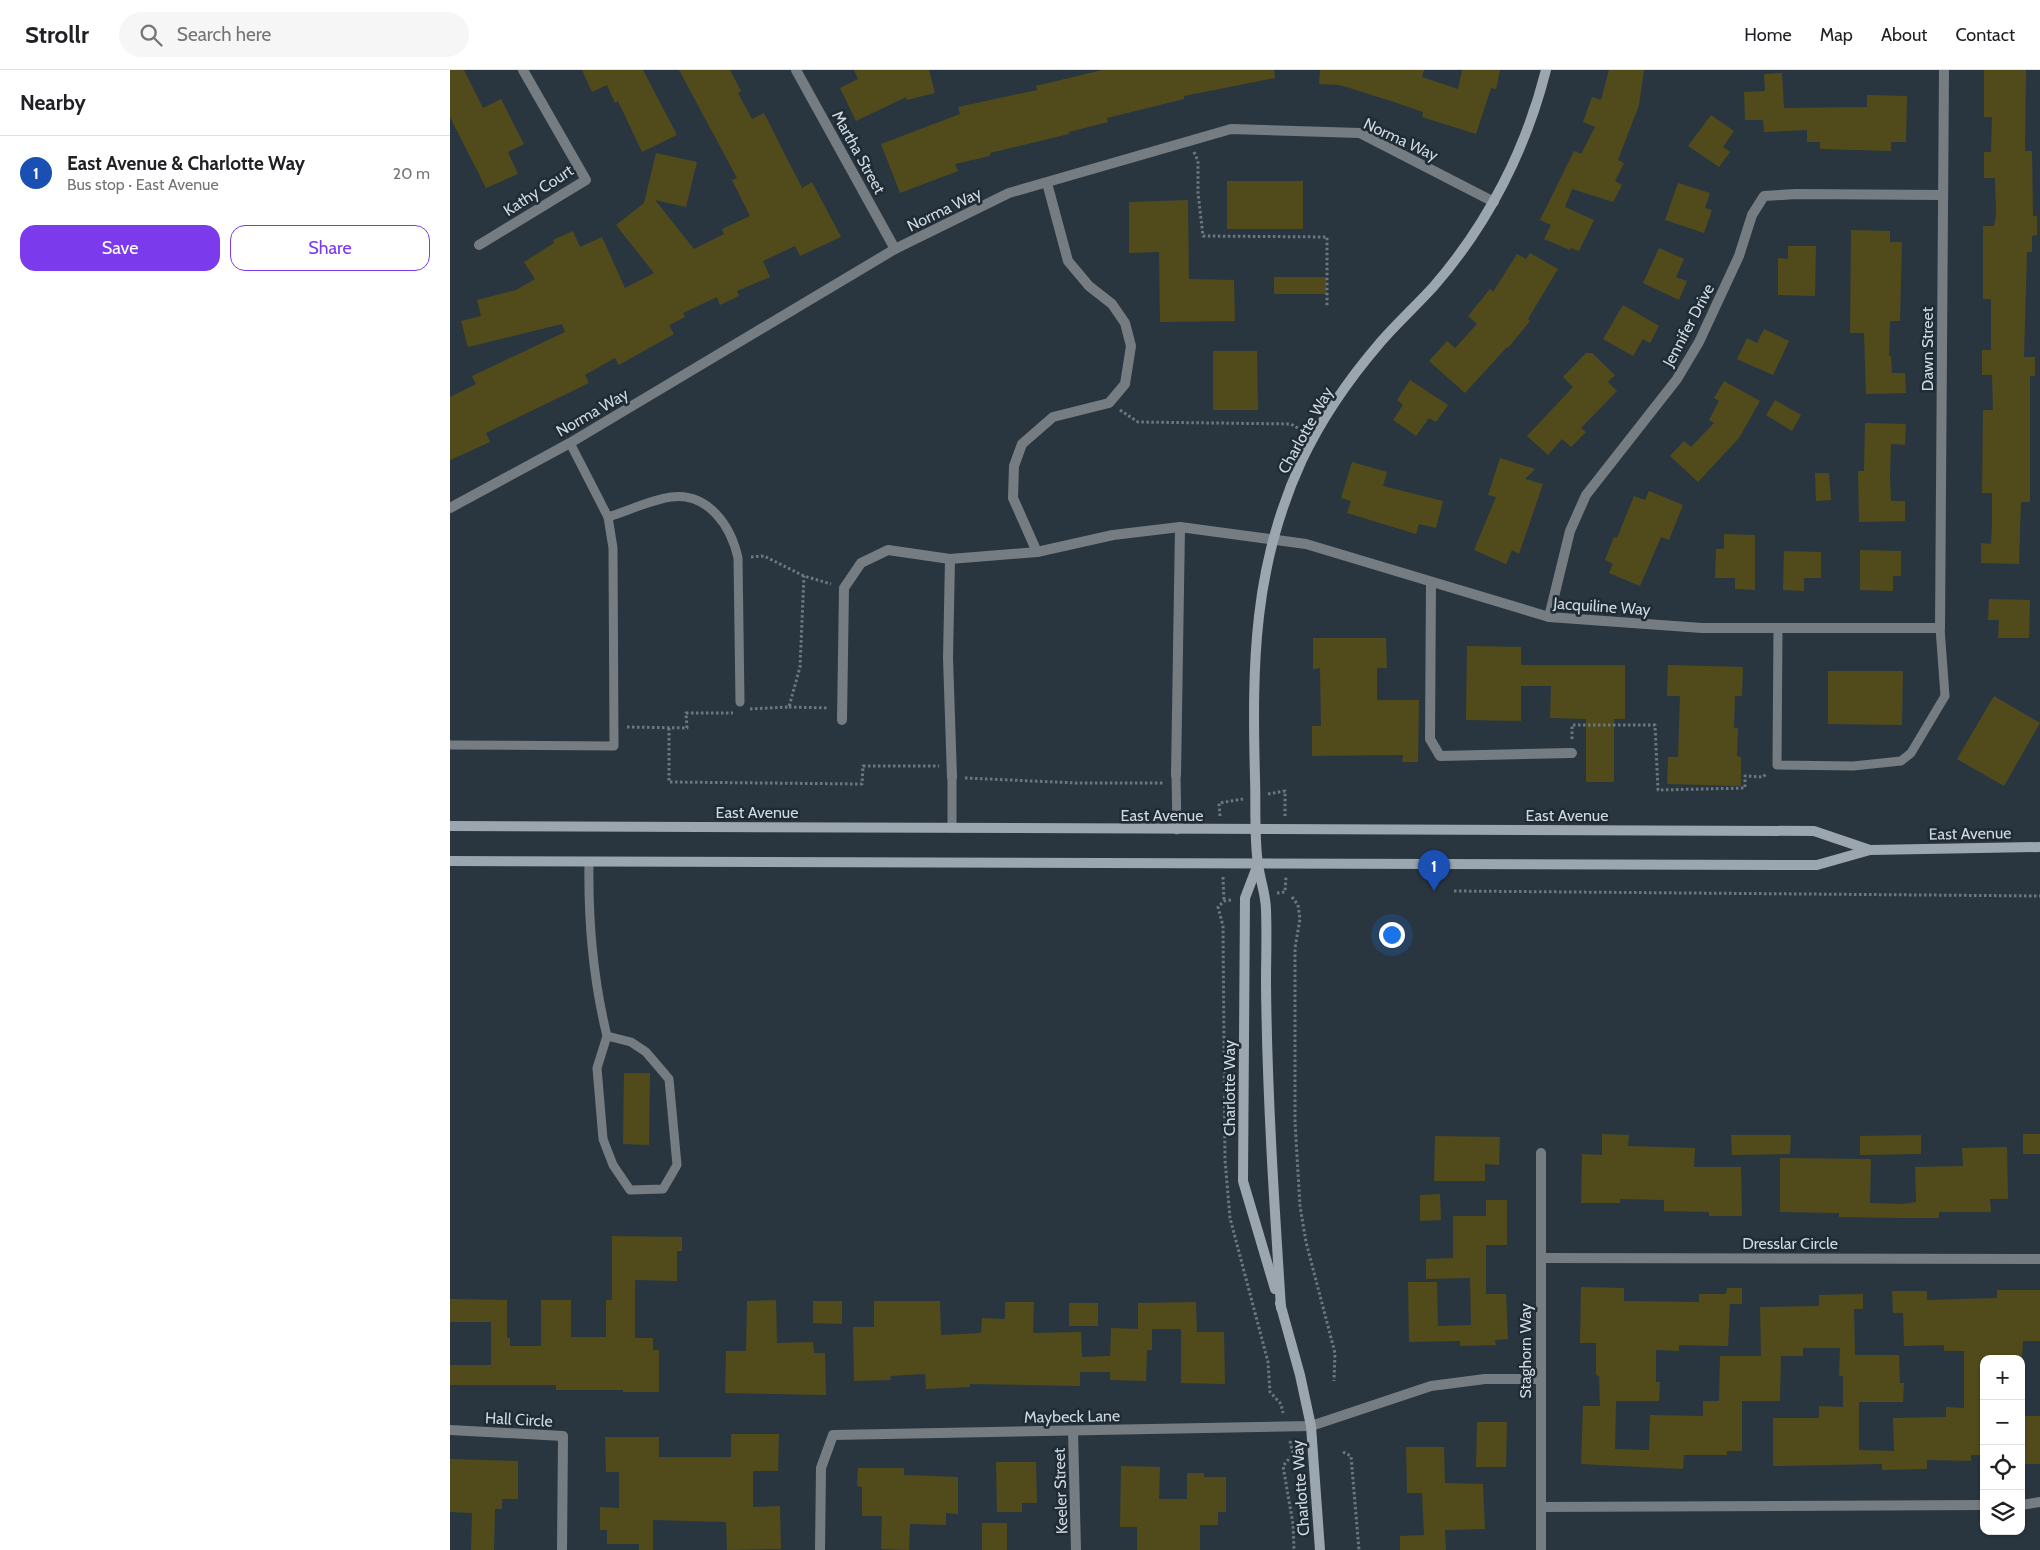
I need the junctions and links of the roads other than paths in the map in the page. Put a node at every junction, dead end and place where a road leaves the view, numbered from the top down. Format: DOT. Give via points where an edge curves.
graph roads {
  1 [pos="523,70"];
  2 [pos="796,70"];
  3 [pos="1546,70"];
  4 [pos="1944,70"];
  5 [pos="1047,183"];
  6 [pos="1943,195"];
  7 [pos="1494,202"];
  8 [pos="478,245"];
  9 [pos="895,249"];
  10 [pos="570,443"];
  11 [pos="450,508"];
  12 [pos="608,517"];
  13 [pos="1180,527"];
  14 [pos="1273,541"];
  15 [pos="1037,552"];
  16 [pos="950,560"];
  17 [pos="1431,582"];
  18 [pos="1549,617"];
  19 [pos="1778,628"];
  20 [pos="1940,628"];
  21 [pos="740,702"];
  22 [pos="842,720"];
  23 [pos="450,746"];
  24 [pos="1572,752"];
  25 [pos="952,777"];
  26 [pos="1176,779"];
  27 [pos="450,826"];
  28 [pos="952,828"];
  29 [pos="1177,830"];
  30 [pos="1256,830"];
  31 [pos="2040,847"];
  32 [pos="1870,850"];
  33 [pos="450,861"];
  34 [pos="589,862"];
  35 [pos="1258,864"];
  36 [pos="607,1036"];
  37 [pos="1541,1153"];
  38 [pos="1541,1258"];
  39 [pos="2040,1259"];
  40 [pos="1281,1308"];
  41 [pos="1539,1379"];
  42 [pos="1310,1426"];
  43 [pos="450,1430"];
  44 [pos="1073,1431"];
  45 [pos="2040,1502"];
  46 [pos="2025,1504"];
  47 [pos="1980,1505"];
  48 [pos="1541,1506"];
  49 [pos="562,1550"];
  50 [pos="820,1550"];
  51 [pos="1076,1550"];
  52 [pos="1320,1550"];
  53 [pos="1541,1550"];
  1 -- 8 [label="street, Kathy Court" via="586,180"];
  2 -- 9 [label="street, Martha Street"];
  3 -- 7 [label="main road, Charlotte Way" via="1521,148"];
  4 -- 6 [label="street, Dawn Street"];
  5 -- 7 [label="street, Norma Way" via="1231,129 1360,133"];
  5 -- 9 [label="street, Norma Way" via="1009,194"];
  5 -- 15 [label="street" via="1068,261 1089,286 1112,304 1125,323 1131,346 1125,384 1109,403 1053,417 1022,444 1014,466 1013,498"];
  6 -- 18 [label="street, Jennifer Drive" via="1764,196 1752,214 1739,256 1699,342 1677,379 1586,495 1570,531"];
  6 -- 20 [label="street, Dawn Street"];
  7 -- 14 [label="main road, Charlotte Way" via="1461,251 1380,342 1326,416 1283,505"];
  9 -- 10 [label="street, Norma Way"];
  10 -- 11 [label="street, Norma Way"];
  10 -- 12 [label="lane"];
  12 -- 21 [label="lane" via="670,497 690,497 709,507 726,524 738,558"];
  12 -- 23 [label="lane" via="613,548 614,746"];
  13 -- 14 [label="street, Jacquiline Way"];
  13 -- 15 [label="street, Jacquiline Way" via="1113,535"];
  13 -- 26 [label="street"];
  14 -- 17 [label="street, Jacquiline Way" via="1306,544"];
  14 -- 30 [label="main road, Charlotte Way" via="1261,591 1255,647"];
  15 -- 16 [label="street, Jacquiline Way"];
  16 -- 22 [label="street, Jacquiline Way" via="888,550 861,564 844,588"];
  16 -- 25 [label="street" via="948,658"];
  17 -- 18 [label="street, Jacquiline Way"];
  17 -- 24 [label="street" via="1430,739 1440,756"];
  18 -- 19 [label="street, Jacquiline Way" via="1702,628"];
  19 -- 20 [label="street, Jacquiline Way"];
  19 -- 20 [label="lane" via="1777,765 1853,766 1901,761 1911,753 1944,696"];
  25 -- 28 [label="lane"];
  26 -- 29 [label="lane"];
  27 -- 28 [label="main road, East Avenue"];
  28 -- 29 [label="main road, East Avenue"];
  29 -- 30 [label="main road, East Avenue"];
  30 -- 32 [label="main road, East Avenue" via="1814,831"];
  30 -- 35 [label="main road, Charlotte Way"];
  31 -- 32 [label="main road, East Avenue"];
  32 -- 35 [label="main road, East Avenue" via="1817,865"];
  33 -- 34 [label="main road, East Avenue"];
  34 -- 35 [label="main road, East Avenue"];
  34 -- 36 [label="lane" via="588,914 593,969"];
  35 -- 40 [label="main road, Charlotte Way" via="1266,906 1272,1181"];
  35 -- 40 [label="main road, Charlotte Way" via="1245,898 1243,1181"];
  36 -- 36 [label="lane" via="630,1042 646,1052 669,1080 677,1165 663,1189 630,1190 613,1165 603,1139 597,1068"];
  37 -- 38 [label="street, Staghorn Way"];
  38 -- 39 [label="street, Dresslar Circle"];
  38 -- 41 [label="street, Staghorn Way"];
  40 -- 42 [label="main road, Charlotte Way" via="1300,1374"];
  41 -- 42 [label="street, Maybeck Lane" via="1431,1386"];
  41 -- 48 [label="street, Staghorn Way"];
  42 -- 44 [label="street, Maybeck Lane"];
  42 -- 52 [label="main road, Charlotte Way"];
  43 -- 49 [label="street, Hall Circle" via="563,1436"];
  44 -- 50 [label="street, Maybeck Lane" via="834,1435 821,1468"];
  44 -- 51 [label="street, Keeler Street"];
  45 -- 46 [label="street"];
  47 -- 48 [label="street"];
  48 -- 53 [label="street, Staghorn Way"];
}
